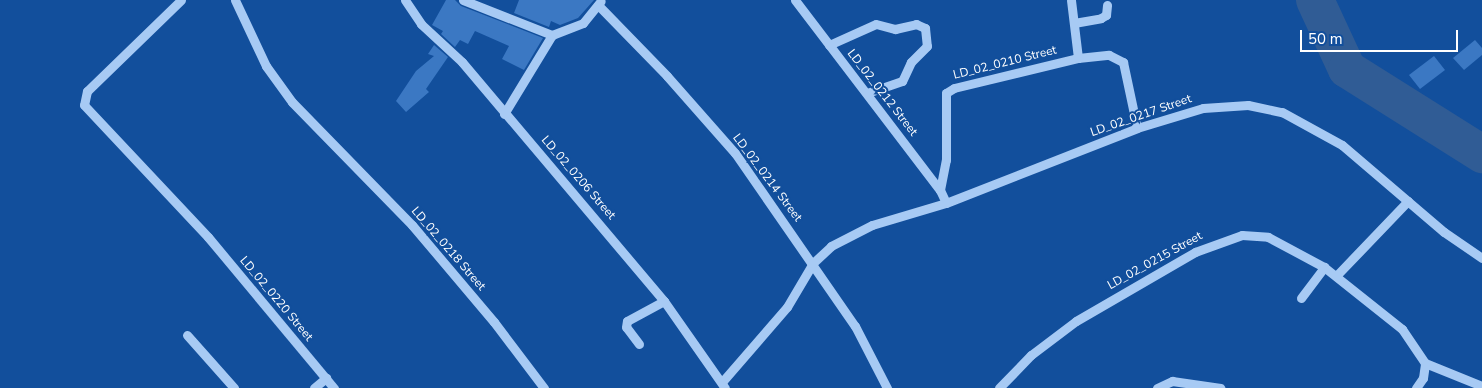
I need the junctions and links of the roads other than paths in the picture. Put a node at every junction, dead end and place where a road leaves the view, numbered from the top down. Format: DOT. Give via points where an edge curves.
graph roads {
  1 [pos="181,0"];
  2 [pos="235,0"];
  3 [pos="405,0"];
  4 [pos="463,0"];
  5 [pos="795,0"];
  6 [pos="1071,0"];
  7 [pos="600,2"];
  8 [pos="1107,5"];
  9 [pos="1074,24"];
  10 [pos="552,35"];
  11 [pos="829,45"];
  12 [pos="1078,58"];
  13 [pos="867,93"];
  14 [pos="504,114"];
  15 [pos="1137,128"];
  16 [pos="940,190"];
  17 [pos="1408,201"];
  18 [pos="946,203"];
  19 [pos="1482,258"];
  20 [pos="813,262"];
  21 [pos="1324,267"];
  22 [pos="1336,276"];
  23 [pos="1300,298"];
  24 [pos="664,300"];
  25 [pos="187,335"];
  26 [pos="638,344"];
  27 [pos="1425,363"];
  28 [pos="326,378"];
  29 [pos="724,385"];
  30 [pos="1482,386"];
  31 [pos="234,388"];
  32 [pos="314,388"];
  33 [pos="334,388"];
  34 [pos="544,388"];
  35 [pos="888,388"];
  36 [pos="999,388"];
  37 [pos="1157,388"];
  38 [pos="1220,388"];
  39 [pos="1416,388"];
  1 -- 28 [label="street, LD_02_0220 Street" via="87,90 84,105 208,237"];
  2 -- 34 [label="street, LD_02_0218 Street" via="277,83 292,102 412,225 494,322"];
  3 -- 14 [label="street, LD_02_0206 Street" via="407,8 462,62"];
  4 -- 10 [label="street"];
  5 -- 11 [label="street, LD_02_0212 Street"];
  6 -- 9 [label="street"];
  7 -- 10 [label="street" via="583,23"];
  7 -- 20 [label="street, LD_02_0214 Street" via="734,153"];
  8 -- 9 [label="street" via="1106,15 1101,18"];
  9 -- 12 [label="street"];
  10 -- 14 [label="street"];
  11 -- 13 [label="street, LD_02_0212 Street"];
  11 -- 13 [label="street" via="876,24 895,29 916,24 925,28 927,46 911,62 902,81"];
  12 -- 15 [label="street, LD_02_0210 Street" via="1109,55 1123,62"];
  12 -- 16 [label="street, LD_02_0210 Street" via="954,88 946,93 946,160"];
  13 -- 16 [label="street, LD_02_0212 Street"];
  14 -- 24 [label="street, LD_02_0206 Street"];
  15 -- 17 [label="street, LD_02_0217 Street" via="1203,108 1248,105 1282,112 1342,145"];
  15 -- 18 [label="street, LD_02_0217 Street"];
  16 -- 18 [label="street, LD_02_0212 Street"];
  17 -- 19 [label="street, LD_02_0217 Street"];
  17 -- 22 [label="street"];
  18 -- 20 [label="street, LD_02_0217 Street" via="872,225 831,246"];
  20 -- 29 [label="street, LD_02_0206 Street" via="787,307"];
  20 -- 35 [label="street, LD_02_0214 Street"];
  21 -- 22 [label="street, LD_02_0215 Street"];
  21 -- 23 [label="street"];
  21 -- 36 [label="street, LD_02_0215 Street" via="1268,237 1242,235 1214,243 1076,321 1031,355"];
  22 -- 27 [label="street, LD_02_0215 Street" via="1402,329"];
  24 -- 26 [label="street" via="627,321 626,327"];
  24 -- 29 [label="street, LD_02_0206 Street"];
  25 -- 31 [label="street"];
  27 -- 30 [label="street"];
  27 -- 39 [label="street" via="1423,378"];
  28 -- 32 [label="street"];
  28 -- 33 [label="street, LD_02_0220 Street"];
  37 -- 38 [label="street" via="1172,381"];
}
